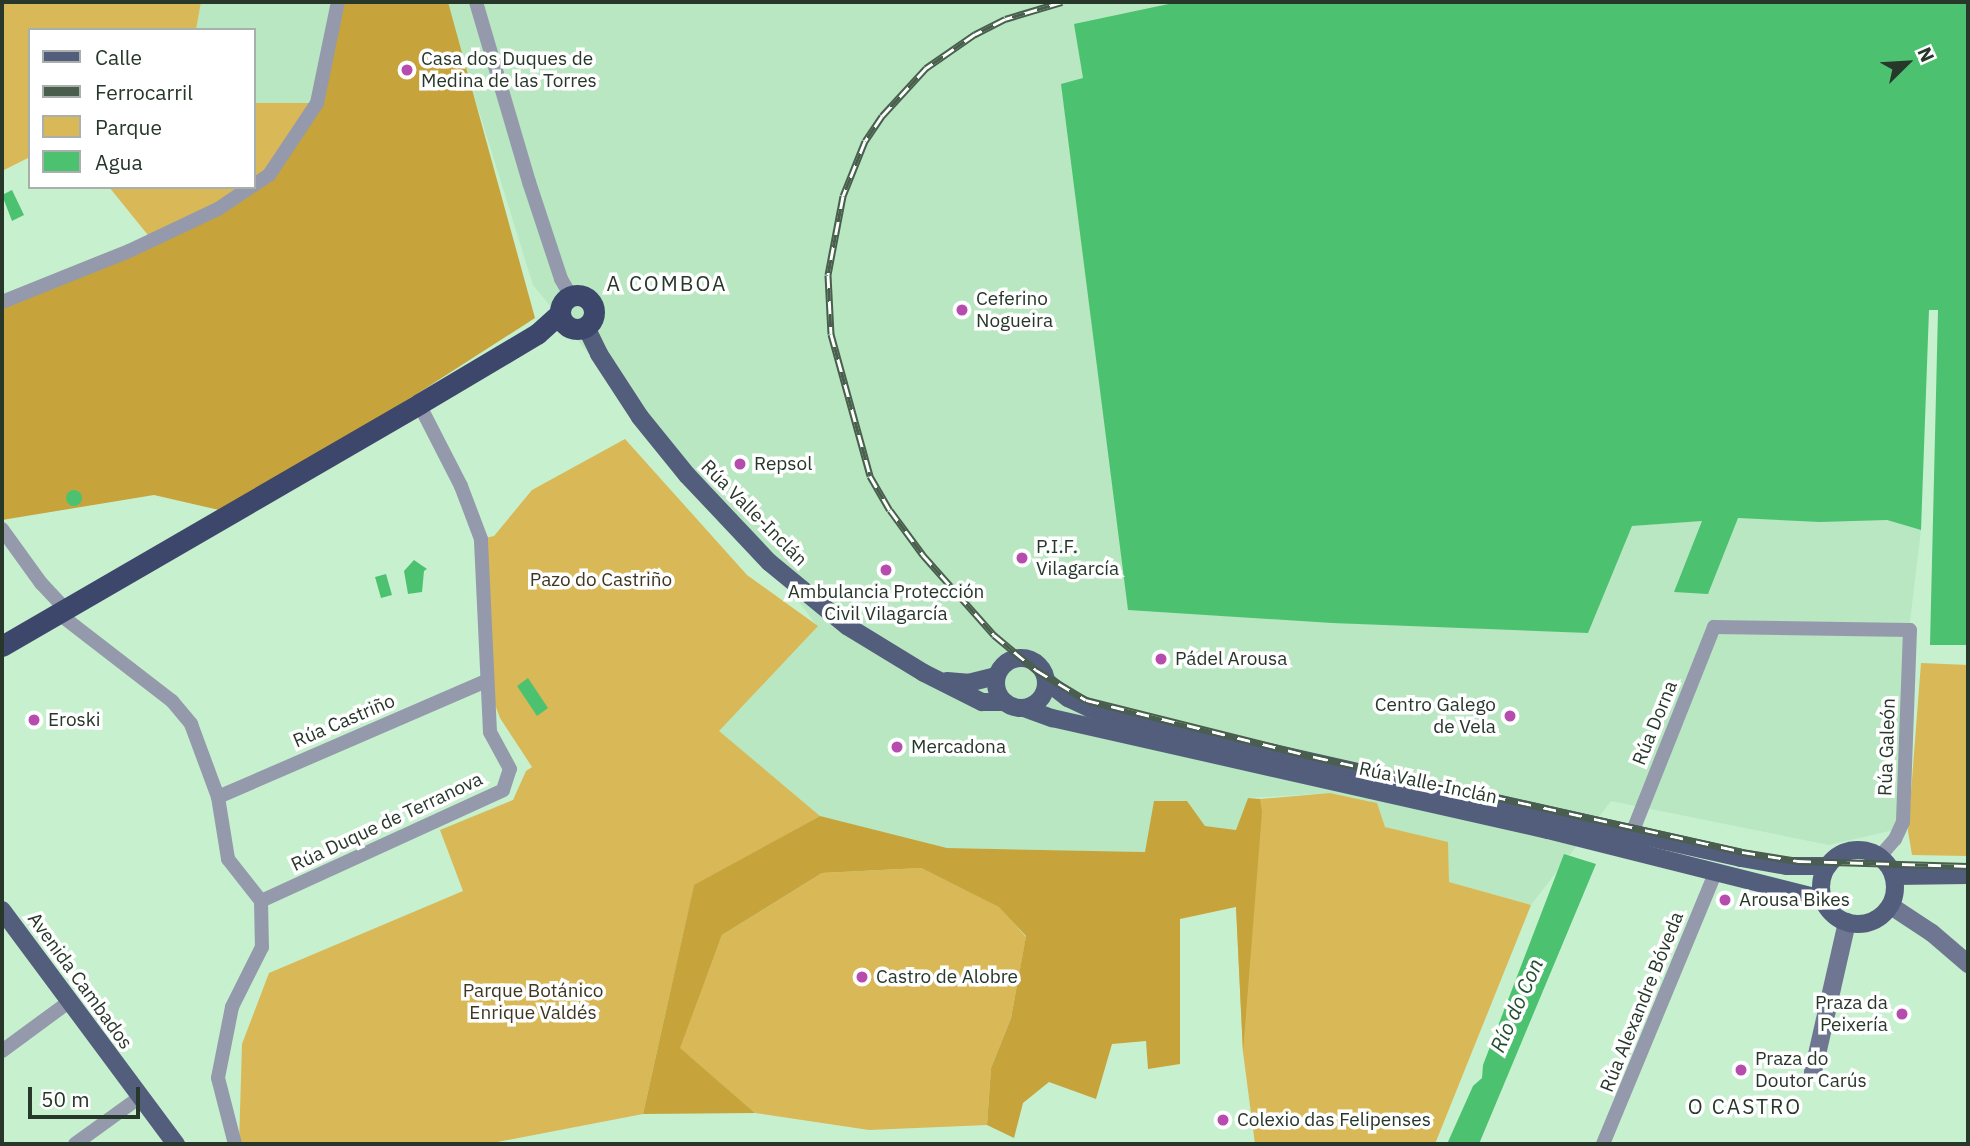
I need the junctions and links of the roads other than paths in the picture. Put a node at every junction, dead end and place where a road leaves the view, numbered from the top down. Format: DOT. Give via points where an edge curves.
graph roads {
  1 [pos="338,2"];
  2 [pos="476,2"];
  3 [pos="256,183"];
  4 [pos="248,189"];
  5 [pos="2,302"];
  6 [pos="572,316"];
  7 [pos="419,404"];
  8 [pos="2,529"];
  9 [pos="62,611"];
  10 [pos="1714,627"];
  11 [pos="2,646"];
  12 [pos="996,676"];
  13 [pos="940,680"];
  14 [pos="486,681"];
  15 [pos="1046,681"];
  16 [pos="1004,702"];
  17 [pos="1024,708"];
  18 [pos="218,797"];
  19 [pos="1632,833"];
  20 [pos="1880,856"];
  21 [pos="1828,866"];
  22 [pos="1715,874"];
  23 [pos="1968,875"];
  24 [pos="1894,876"];
  25 [pos="1823,899"];
  26 [pos="261,901"];
  27 [pos="1891,906"];
  28 [pos="2,910"];
  29 [pos="1847,922"];
  30 [pos="1968,964"];
  31 [pos="70,1001"];
  32 [pos="2,1051"];
  33 [pos="1813,1072"];
  34 [pos="140,1097"];
  35 [pos="75,1144"];
  36 [pos="176,1144"];
  37 [pos="235,1144"];
  38 [pos="1603,1144"];
  1 -- 3 [label="street" via="317,103 269,175"];
  2 -- 6 [label="street, Rúa Valle-Inclán"];
  4 -- 5 [label="street" via="218,209 129,251"];
  6 -- 7 [label="highway" via="549,325"];
  6 -- 13 [label="main road, Rúa Valle-Inclán" via="640,417 769,562 847,626"];
  7 -- 9 [label="highway"];
  7 -- 14 [label="street, Rúa Duque de Terranova" via="461,486 481,539"];
  8 -- 9 [label="street"];
  9 -- 11 [label="highway"];
  9 -- 18 [label="street" via="172,701 191,724"];
  10 -- 19 [label="street, Rúa Dorna"];
  10 -- 20 [label="street, Rúa Galeón" via="1910,631 1903,822"];
  12 -- 13 [label="main road, Rúa Valle-Inclán" via="968,683"];
  12 -- 15 [label="main road, Rúa Valle-Inclán" via="1006,662 1021,657 1036,662"];
  12 -- 16 [label="main road" via="996,690"];
  13 -- 16 [label="main road, Rúa Valle-Inclán" via="982,702"];
  14 -- 18 [label="street, Rúa Castriño"];
  14 -- 26 [label="street, Rúa Duque de Terranova" via="490,732 510,769 503,790"];
  15 -- 17 [label="main road" via="1038,701"];
  15 -- 19 [label="main road, Rúa Valle-Inclán" via="1089,708 1144,724"];
  16 -- 17 [label="main road, Rúa Valle-Inclán"];
  17 -- 22 [label="main road, Rúa Valle-Inclán" via="1548,830"];
  18 -- 26 [label="street" via="228,859"];
  19 -- 21 [label="main road, Rúa Valle-Inclán" via="1787,866"];
  20 -- 21 [label="main road" via="1850,850"];
  20 -- 24 [label="main road"];
  21 -- 25 [label="main road" via="1822,882"];
  22 -- 25 [label="main road, Rúa Valle-Inclán"];
  22 -- 38 [label="street, Rúa Alexandre Bóveda"];
  23 -- 24 [label="main road"];
  24 -- 27 [label="main road"];
  25 -- 29 [label="main road" via="1832,914"];
  26 -- 37 [label="street" via="262,947 232,1007 218,1078"];
  27 -- 29 [label="main road" via="1872,922"];
  27 -- 30 [label="street"];
  28 -- 31 [label="main road, Avenida Cambados"];
  29 -- 33 [label="street"];
  31 -- 32 [label="street"];
  31 -- 34 [label="main road, Avenida Cambados"];
  34 -- 35 [label="street"];
  34 -- 36 [label="main road, Avenida Cambados"];
}
